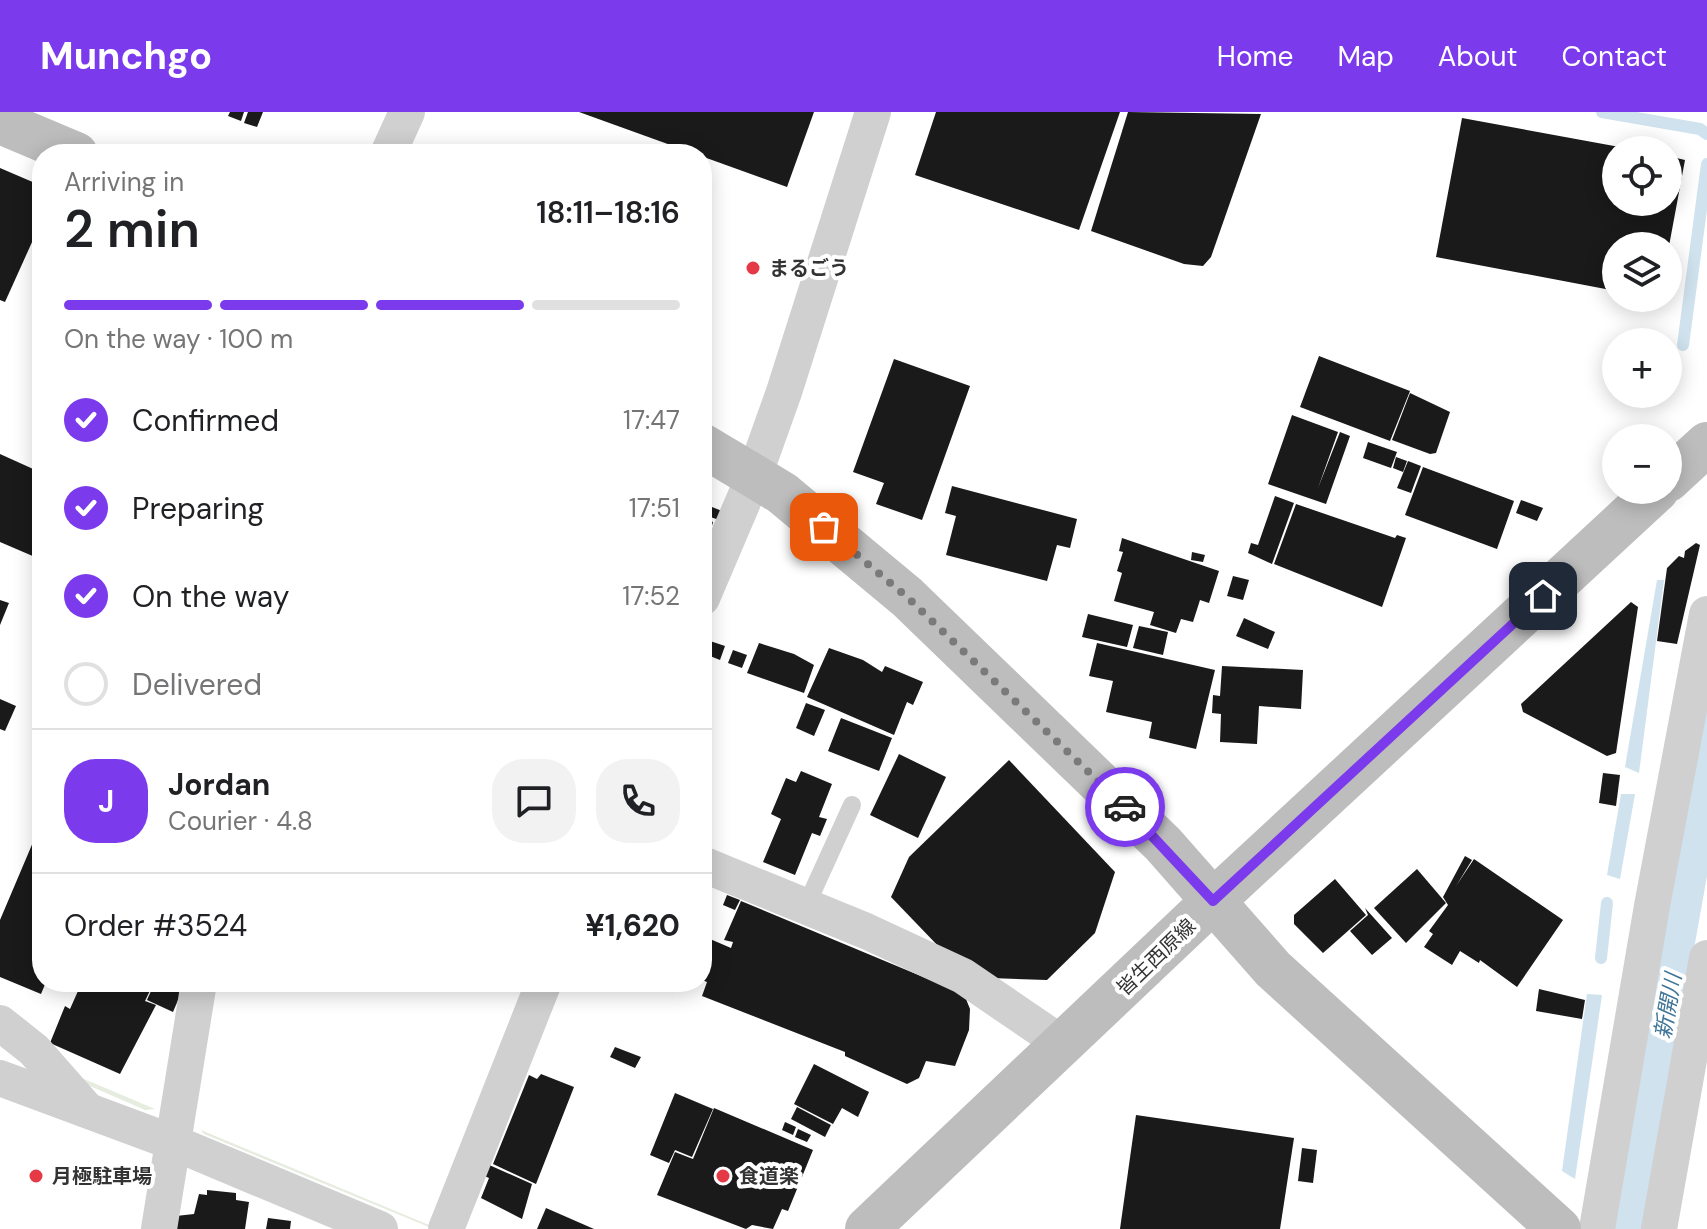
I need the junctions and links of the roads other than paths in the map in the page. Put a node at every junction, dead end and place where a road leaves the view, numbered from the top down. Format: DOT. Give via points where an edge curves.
graph roads {
  1 [pos="407,112"];
  2 [pos="873,112"];
  3 [pos="0,122"];
  4 [pos="52,144"];
  5 [pos="393,144"];
  6 [pos="1707,444"];
  7 [pos="712,451"];
  8 [pos="1682,467"];
  9 [pos="754,476"];
  10 [pos="1642,504"];
  11 [pos="712,575"];
  12 [pos="1707,614"];
  13 [pos="852,805"];
  14 [pos="712,868"];
  15 [pos="1213,901"];
  16 [pos="806,906"];
  17 [pos="1707,958"];
  18 [pos="197,992"];
  19 [pos="540,992"];
  20 [pos="0,1023"];
  21 [pos="1064,1045"];
  22 [pos="0,1078"];
  23 [pos="88,1111"];
  24 [pos="172,1142"];
  25 [pos="159,1229"];
  26 [pos="380,1229"];
  27 [pos="446,1229"];
  28 [pos="867,1229"];
  29 [pos="1559,1229"];
  30 [pos="1597,1229"];
  31 [pos="1659,1229"];
  1 -- 5 [label="street"];
  2 -- 9 [label="street"];
  3 -- 4 [label="main road"];
  6 -- 8 [label="main road"];
  7 -- 9 [label="main road"];
  9 -- 11 [label="street"];
  9 -- 15 [label="main road" via="782,493 907,597 1163,844"];
  10 -- 15 [label="main road, 皆生西原線"];
  12 -- 30 [label="street"];
  13 -- 16 [label="lane"];
  14 -- 16 [label="street"];
  15 -- 21 [label="main road, 皆生西原線"];
  15 -- 29 [label="main road" via="1273,969"];
  16 -- 21 [label="street" via="963,976"];
  17 -- 31 [label="street"];
  18 -- 24 [label="street"];
  19 -- 27 [label="street"];
  20 -- 23 [label="street" via="34,1050"];
  21 -- 28 [label="main road, 皆生西原線"];
  22 -- 23 [label="street"];
  23 -- 24 [label="street"];
  24 -- 25 [label="street"];
  24 -- 26 [label="street"];
}
